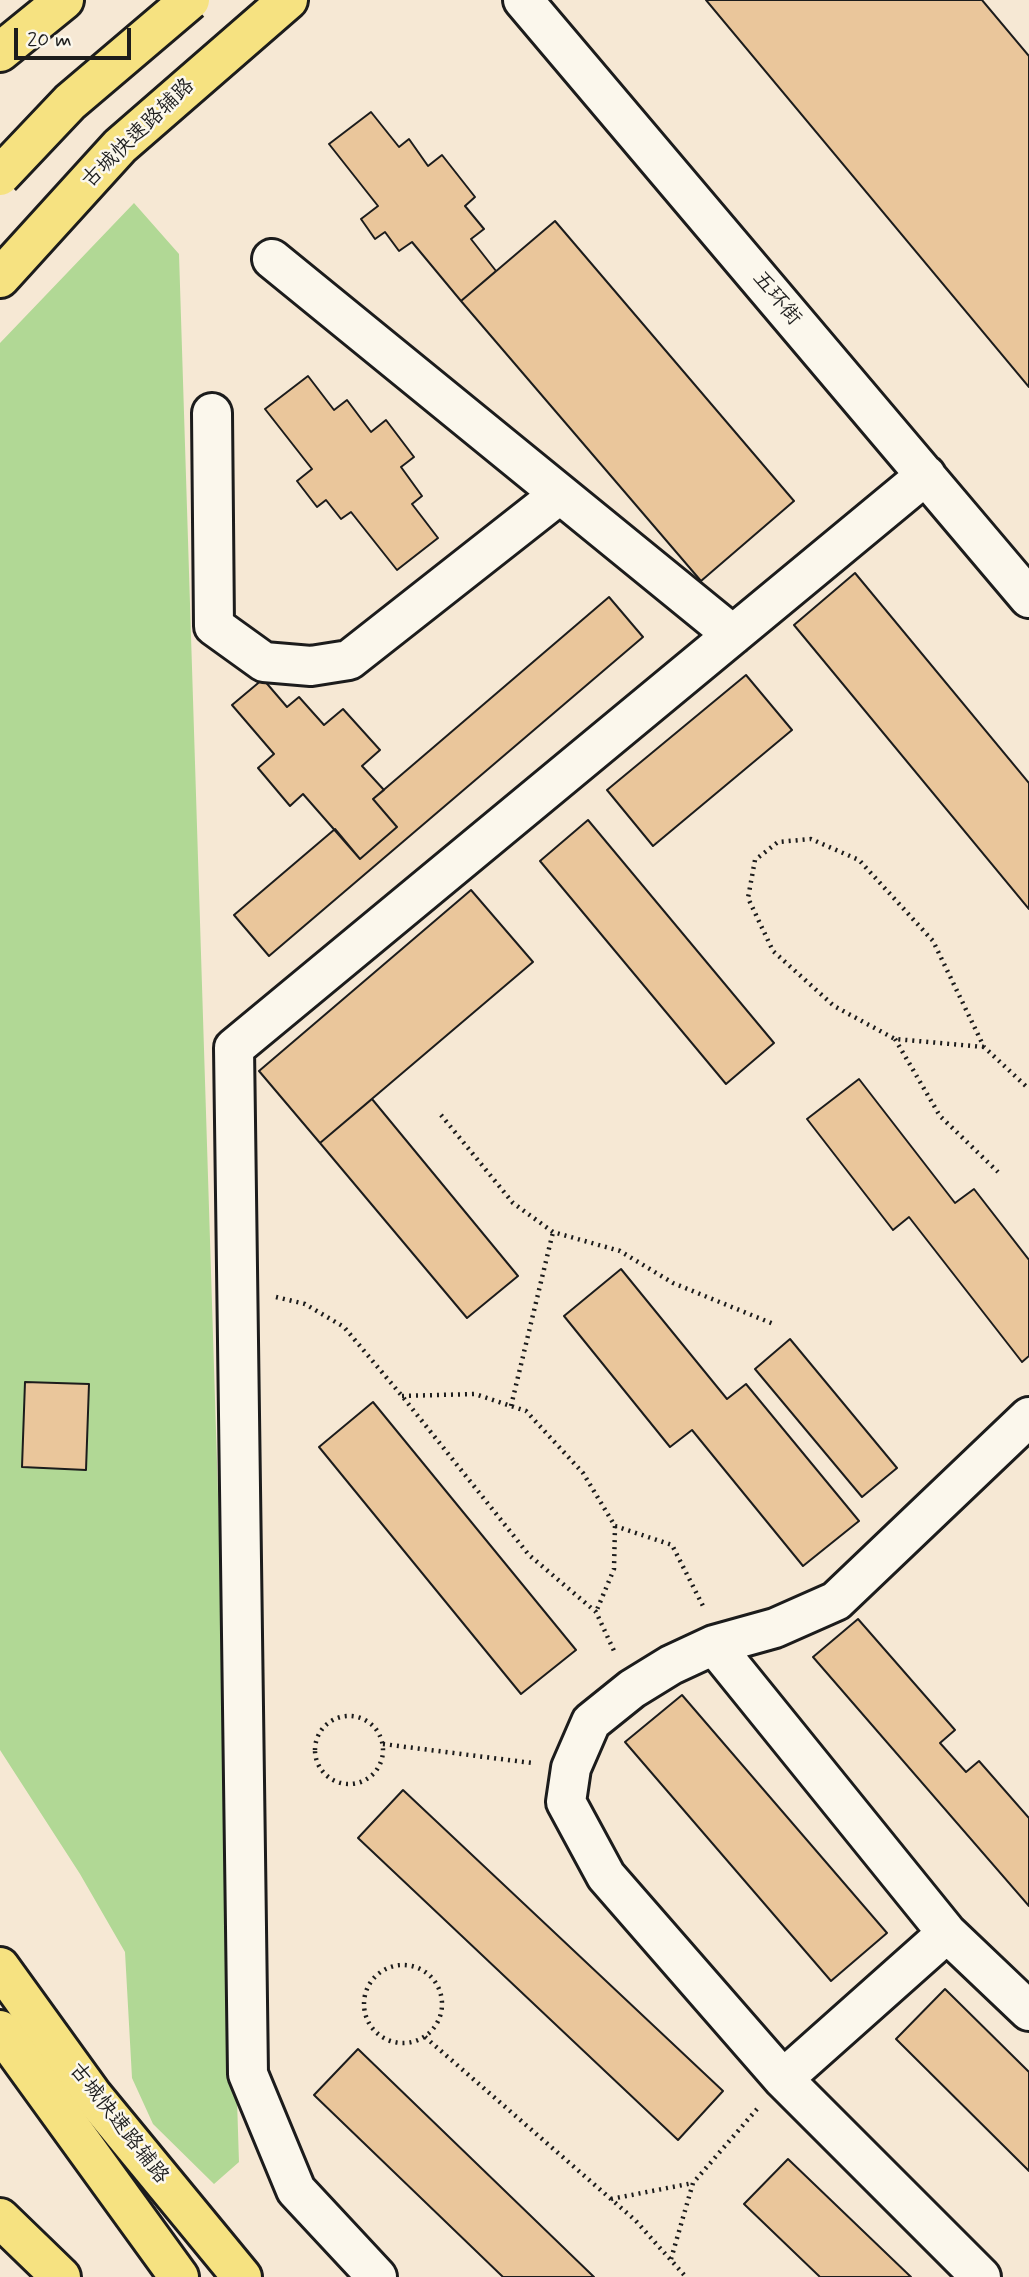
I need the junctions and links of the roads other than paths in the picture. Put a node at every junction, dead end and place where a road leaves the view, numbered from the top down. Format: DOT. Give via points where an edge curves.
graph roads {
  1 [pos="64,0"];
  2 [pos="190,0"];
  3 [pos="288,0"];
  4 [pos="523,0"];
  5 [pos="0,52"];
  6 [pos="0,176"];
  7 [pos="272,259"];
  8 [pos="0,278"];
  9 [pos="212,413"];
  10 [pos="926,475"];
  11 [pos="561,494"];
  12 [pos="1027,593"];
  13 [pos="733,635"];
  14 [pos="1029,1417"];
  15 [pos="714,1646"];
  16 [pos="947,1933"];
  17 [pos="0,1967"];
  18 [pos="1029,2011"];
  19 [pos="0,2030"];
  20 [pos="783,2079"];
  21 [pos="0,2218"];
  22 [pos="61,2277"];
  23 [pos="179,2277"];
  24 [pos="242,2277"];
  25 [pos="377,2277"];
  26 [pos="981,2277"];
  1 -- 5 [label="main road"];
  2 -- 6 [label="main road, bridge" via="70,102"];
  3 -- 8 [label="main road, 古城快速路辅路" via="120,146"];
  4 -- 10 [label="street, 五环街"];
  7 -- 11 [label="street"];
  9 -- 11 [label="street" via="214,626 264,662 311,666 349,660"];
  10 -- 12 [label="street, 五环街"];
  10 -- 13 [label="street"];
  11 -- 13 [label="street"];
  13 -- 25 [label="street" via="234,1048 248,2074 296,2190"];
  14 -- 15 [label="street" via="836,1601 775,1628"];
  15 -- 16 [label="street"];
  15 -- 20 [label="street" via="632,1689 591,1722 571,1768 566,1802 606,1876"];
  16 -- 18 [label="street"];
  16 -- 20 [label="street"];
  17 -- 24 [label="main road, 古城快速路辅路" via="93,2096"];
  19 -- 23 [label="main road"];
  20 -- 26 [label="street"];
  21 -- 22 [label="main road"];
}
